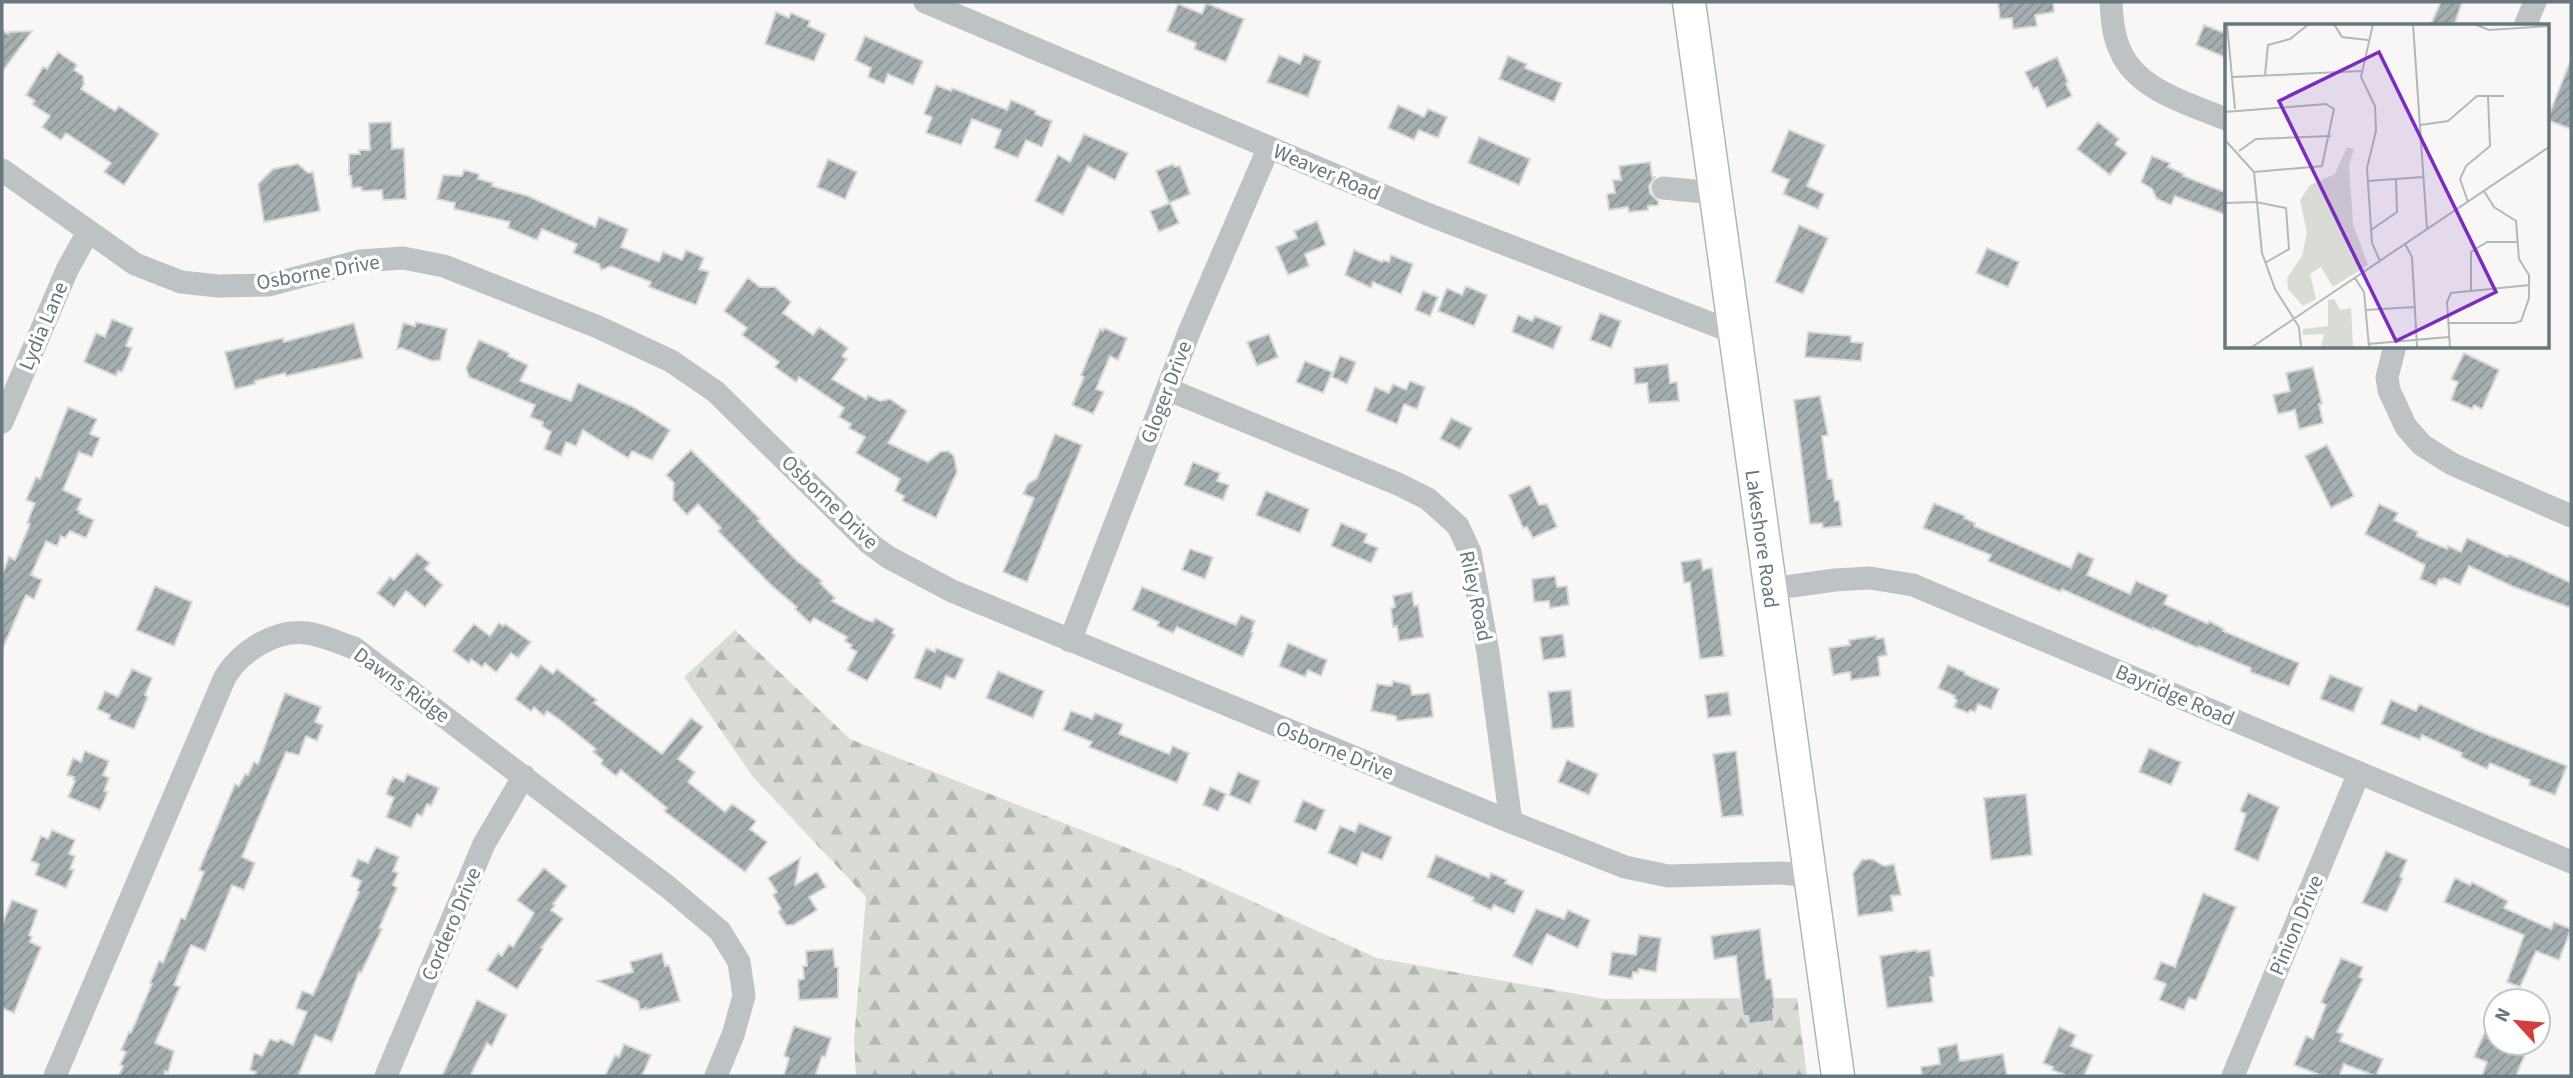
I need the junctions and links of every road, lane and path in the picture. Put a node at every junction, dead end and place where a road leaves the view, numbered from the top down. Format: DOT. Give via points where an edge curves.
graph roads {
  1 [pos="925,2"];
  2 [pos="1689,2"];
  3 [pos="2111,2"];
  4 [pos="2535,2"];
  5 [pos="2526,24"];
  6 [pos="2225,118"];
  7 [pos="1269,147"];
  8 [pos="2,170"];
  9 [pos="1663,188"];
  10 [pos="1715,193"];
  11 [pos="88,232"];
  12 [pos="1733,331"];
  13 [pos="2394,348"];
  14 [pos="1167,389"];
  15 [pos="2,422"];
  16 [pos="2571,516"];
  17 [pos="1769,589"];
  18 [pos="1070,641"];
  19 [pos="2359,773"];
  20 [pos="524,776"];
  21 [pos="1511,822"];
  22 [pos="2571,862"];
  23 [pos="1810,876"];
  24 [pos="55,1076"];
  25 [pos="386,1076"];
  26 [pos="716,1076"];
  27 [pos="1838,1076"];
  28 [pos="2233,1076"];
  1 -- 7 [label="street, Weaver Road"];
  2 -- 10 [label="street, Lakeshore Road"];
  3 -- 6 [label="street" via="2119,50 2128,65 2171,96"];
  4 -- 5 [label="street"];
  7 -- 12 [label="street, Weaver Road" via="1427,214"];
  7 -- 14 [label="street, Gloger Drive"];
  8 -- 11 [label="street, Osborne Drive"];
  9 -- 10 [label="street"];
  10 -- 12 [label="street, Lakeshore Road"];
  11 -- 15 [label="street, Lydia Lane"];
  11 -- 18 [label="street, Osborne Drive" via="135,264 181,282 219,286 269,285 360,261 403,258 444,266 598,327 671,361 716,392 888,557 952,591"];
  12 -- 17 [label="street, Lakeshore Road"];
  13 -- 16 [label="street" via="2387,377 2389,390 2406,426 2422,445 2452,464"];
  14 -- 18 [label="street, Gloger Drive"];
  14 -- 21 [label="street, Riley Road" via="1398,484 1428,499 1458,526 1469,552 1488,652"];
  17 -- 19 [label="street, Bayridge Road" via="1870,578 1913,585"];
  17 -- 23 [label="street, Lakeshore Road"];
  18 -- 21 [label="street, Osborne Drive"];
  19 -- 22 [label="street, Bayridge Road"];
  19 -- 28 [label="street, Pinion Drive"];
  20 -- 24 [label="street, Dawns Ridge" via="354,648 304,632 258,644 234,662 225,677"];
  20 -- 25 [label="street, Cordero Drive" via="485,844"];
  20 -- 26 [label="street, Dawns Ridge" via="720,931 740,962 744,996"];
  21 -- 23 [label="street, Osborne Drive" via="1626,867 1668,876"];
  23 -- 27 [label="street, Lakeshore Road"];
}
